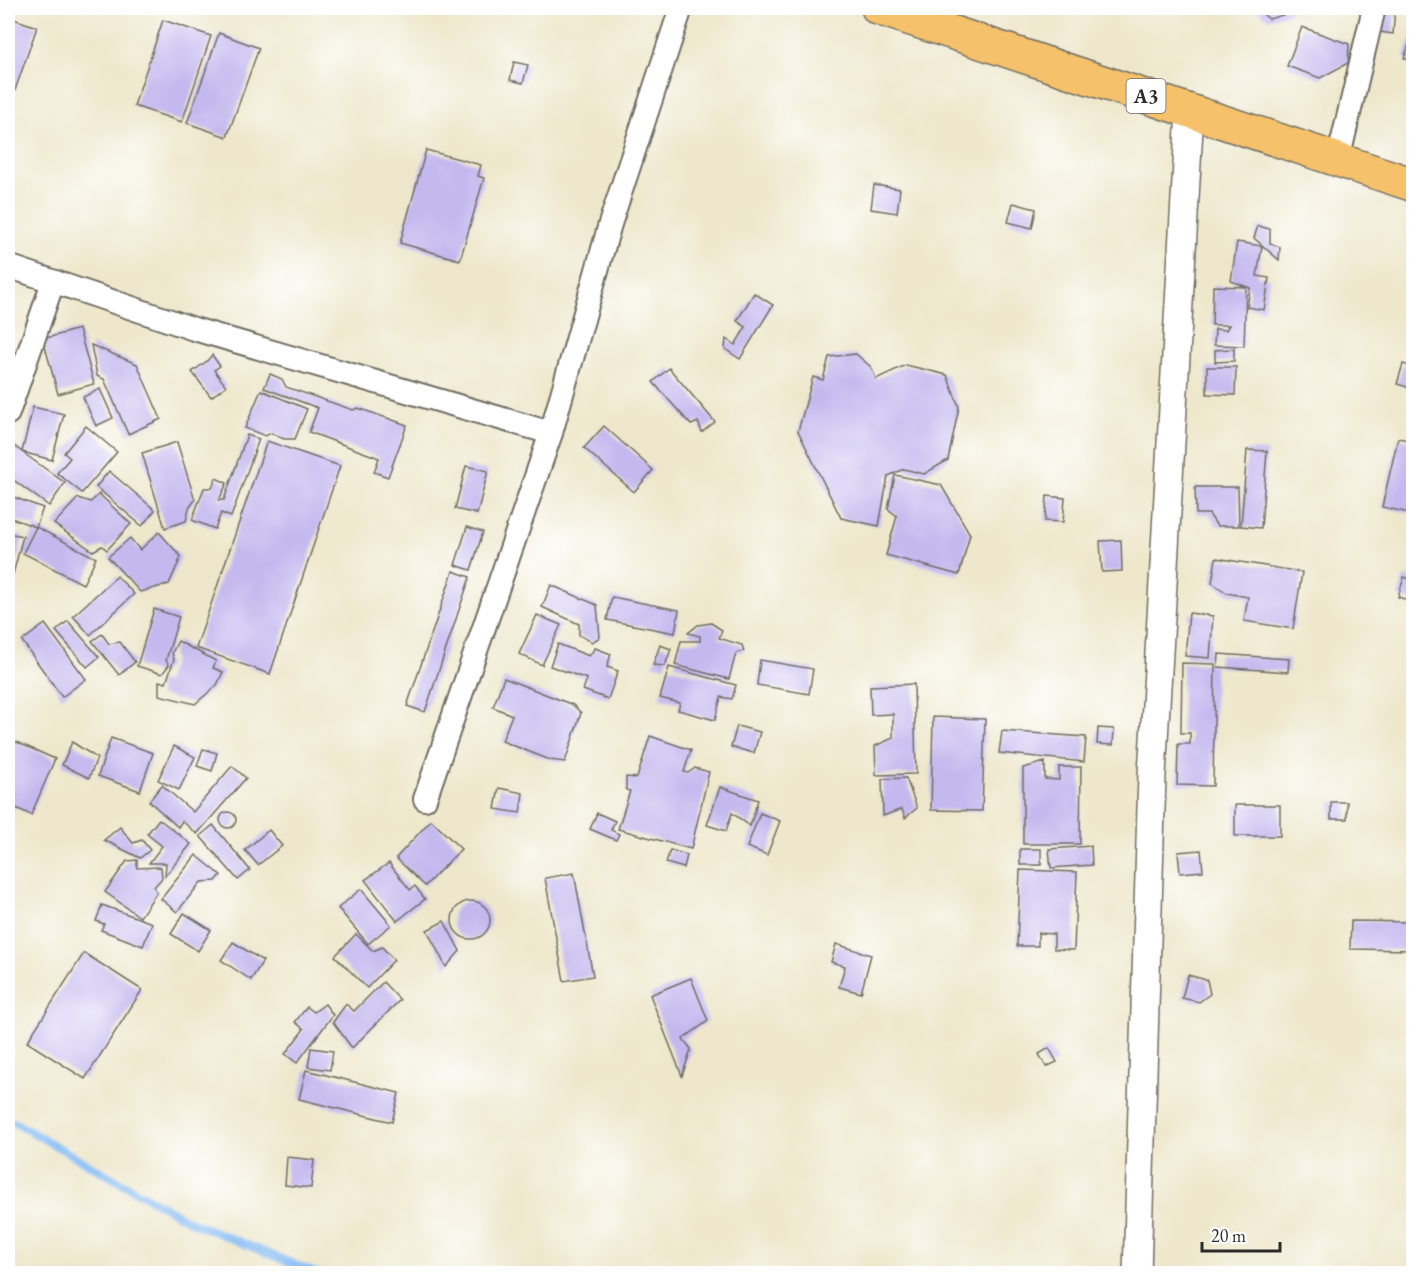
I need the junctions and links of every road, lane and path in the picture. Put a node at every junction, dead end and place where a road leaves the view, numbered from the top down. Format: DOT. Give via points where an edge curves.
graph roads {
  1 [pos="681,8"];
  2 [pos="878,8"];
  3 [pos="1374,8"];
  4 [pos="1190,111"];
  5 [pos="1338,160"];
  6 [pos="1413,185"];
  7 [pos="8,266"];
  8 [pos="53,282"];
  9 [pos="8,413"];
  10 [pos="551,433"];
  11 [pos="425,799"];
  12 [pos="1137,1274"];
  1 -- 10 [label="street" via="610,224"];
  2 -- 4 [label="highway, A3"];
  3 -- 5 [label="street"];
  4 -- 5 [label="highway, A3"];
  4 -- 12 [label="street" via="1152,775"];
  5 -- 6 [label="highway, A3"];
  7 -- 8 [label="street"];
  8 -- 9 [label="street"];
  8 -- 10 [label="street" via="194,329"];
  10 -- 11 [label="street"];
}
